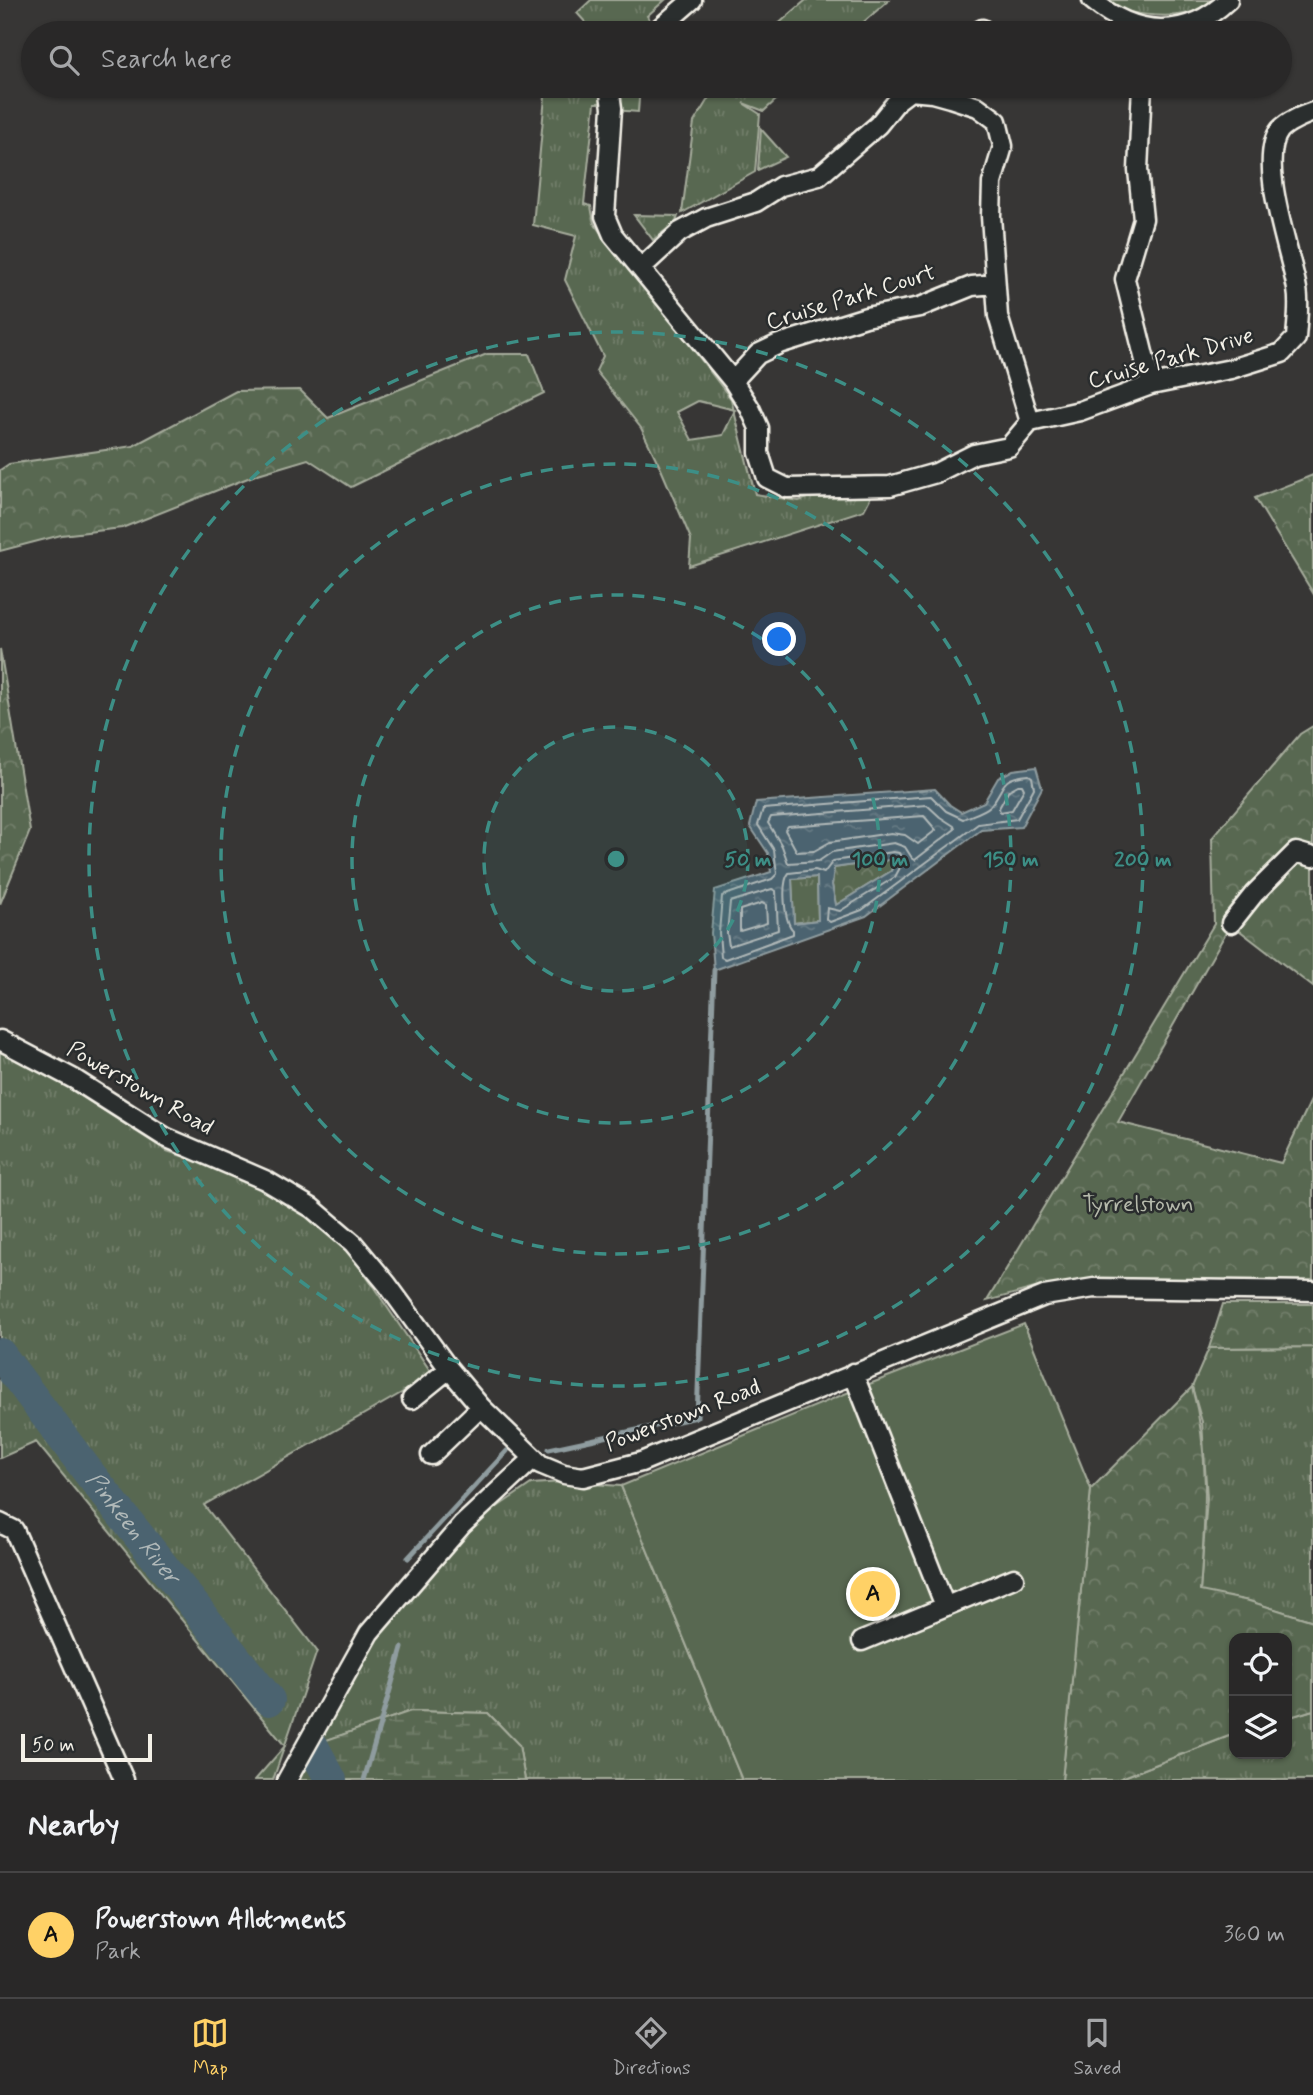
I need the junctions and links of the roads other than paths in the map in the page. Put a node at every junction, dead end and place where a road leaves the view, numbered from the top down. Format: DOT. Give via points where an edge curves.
graph roads {
  1 [pos="692,0"];
  2 [pos="1092,0"];
  3 [pos="1228,0"];
  4 [pos="668,21"];
  5 [pos="1123,21"];
  6 [pos="1199,21"];
  7 [pos="611,98"];
  8 [pos="901,98"];
  9 [pos="955,98"];
  10 [pos="1141,98"];
  11 [pos="1313,111"];
  12 [pos="640,268"];
  13 [pos="995,284"];
  14 [pos="733,381"];
  15 [pos="1151,385"];
  16 [pos="1030,422"];
  17 [pos="1313,841"];
  18 [pos="1304,855"];
  19 [pos="1231,923"];
  20 [pos="0,1040"];
  21 [pos="1313,1291"];
  22 [pos="449,1370"];
  23 [pos="853,1373"];
  24 [pos="411,1399"];
  25 [pos="481,1407"];
  26 [pos="431,1455"];
  27 [pos="534,1458"];
  28 [pos="0,1523"];
  29 [pos="1014,1578"];
  30 [pos="945,1606"];
  31 [pos="862,1641"];
  32 [pos="124,1780"];
  33 [pos="287,1780"];
  1 -- 4 [label="street"];
  2 -- 5 [label="street"];
  3 -- 6 [label="street"];
  7 -- 12 [label="street" via="605,216 613,235"];
  8 -- 12 [label="street" via="878,125 819,176 781,186 756,202 706,218 680,233"];
  9 -- 13 [label="street" via="997,121 1003,146 992,183"];
  10 -- 15 [label="street" via="1138,170 1143,219 1125,279"];
  11 -- 15 [label="street, Cruise Park Drive" via="1279,131 1272,151 1273,186 1298,291 1296,338 1282,353"];
  12 -- 14 [label="street"];
  13 -- 14 [label="street, Cruise Park Court" via="972,286 920,307 866,317 779,344 758,354"];
  13 -- 16 [label="street" via="998,316"];
  14 -- 16 [label="street" via="759,428 766,478 787,488 890,486 936,473 974,454 1009,447"];
  15 -- 16 [label="street, Cruise Park Drive" via="1080,411"];
  17 -- 18 [label="street"];
  18 -- 19 [label="street" via="1254,894"];
  20 -- 22 [label="street, Powerstown Road" via="74,1079 165,1137 265,1180 312,1208 354,1243"];
  21 -- 23 [label="street, Powerstown Road" via="1094,1289 1044,1296"];
  22 -- 24 [label="street"];
  22 -- 25 [label="street, Powerstown Road"];
  23 -- 27 [label="street, Powerstown Road" via="608,1472 583,1477 564,1474"];
  23 -- 30 [label="street"];
  25 -- 26 [label="street"];
  25 -- 27 [label="street, Powerstown Road"];
  27 -- 33 [label="street" via="462,1525 369,1633"];
  28 -- 32 [label="street" via="14,1530"];
  29 -- 30 [label="street"];
  30 -- 31 [label="street"];
}
